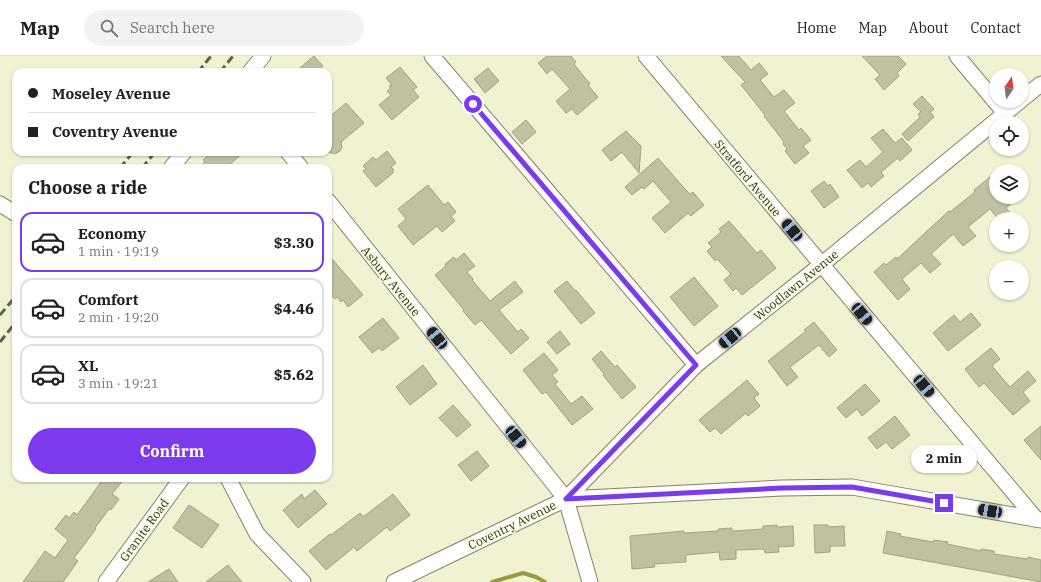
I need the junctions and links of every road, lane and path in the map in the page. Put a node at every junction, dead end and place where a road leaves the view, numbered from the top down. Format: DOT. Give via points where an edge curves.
graph roads {
  1 [pos="263,56"];
  2 [pos="432,56"];
  3 [pos="646,56"];
  4 [pos="957,56"];
  5 [pos="253,68"];
  6 [pos="1041,84"];
  7 [pos="1029,94"];
  8 [pos="1011,108"];
  9 [pos="1005,113"];
  10 [pos="181,156"];
  11 [pos="291,156"];
  12 [pos="174,164"];
  13 [pos="298,164"];
  14 [pos="0,204"];
  15 [pos="332,207"];
  16 [pos="12,212"];
  17 [pos="821,265"];
  18 [pos="696,365"];
  19 [pos="179,482"];
  20 [pos="230,482"];
  21 [pos="566,499"];
  22 [pos="1039,520"];
  23 [pos="106,582"];
  24 [pos="304,582"];
  25 [pos="394,582"];
  26 [pos="590,582"];
  1 -- 5 [label="street"];
  2 -- 18 [label="street"];
  3 -- 17 [label="street, Stratford Avenue"];
  4 -- 9 [label="street"];
  6 -- 7 [label="street, Woodlawn Avenue"];
  8 -- 9 [label="street, Woodlawn Avenue"];
  9 -- 17 [label="street, Woodlawn Avenue"];
  10 -- 12 [label="street"];
  11 -- 13 [label="street"];
  14 -- 16 [label="street"];
  15 -- 21 [label="street, Asbury Avenue"];
  17 -- 18 [label="street, Woodlawn Avenue"];
  17 -- 22 [label="street, Stratford Avenue"];
  18 -- 21 [label="street, Woodlawn Avenue"];
  19 -- 23 [label="street, Granite Road"];
  20 -- 24 [label="street" via="256,534"];
  21 -- 22 [label="street, Coventry Avenue" via="852,487"];
  21 -- 25 [label="street, Coventry Avenue"];
  21 -- 26 [label="street, Asbury Avenue"];
}
